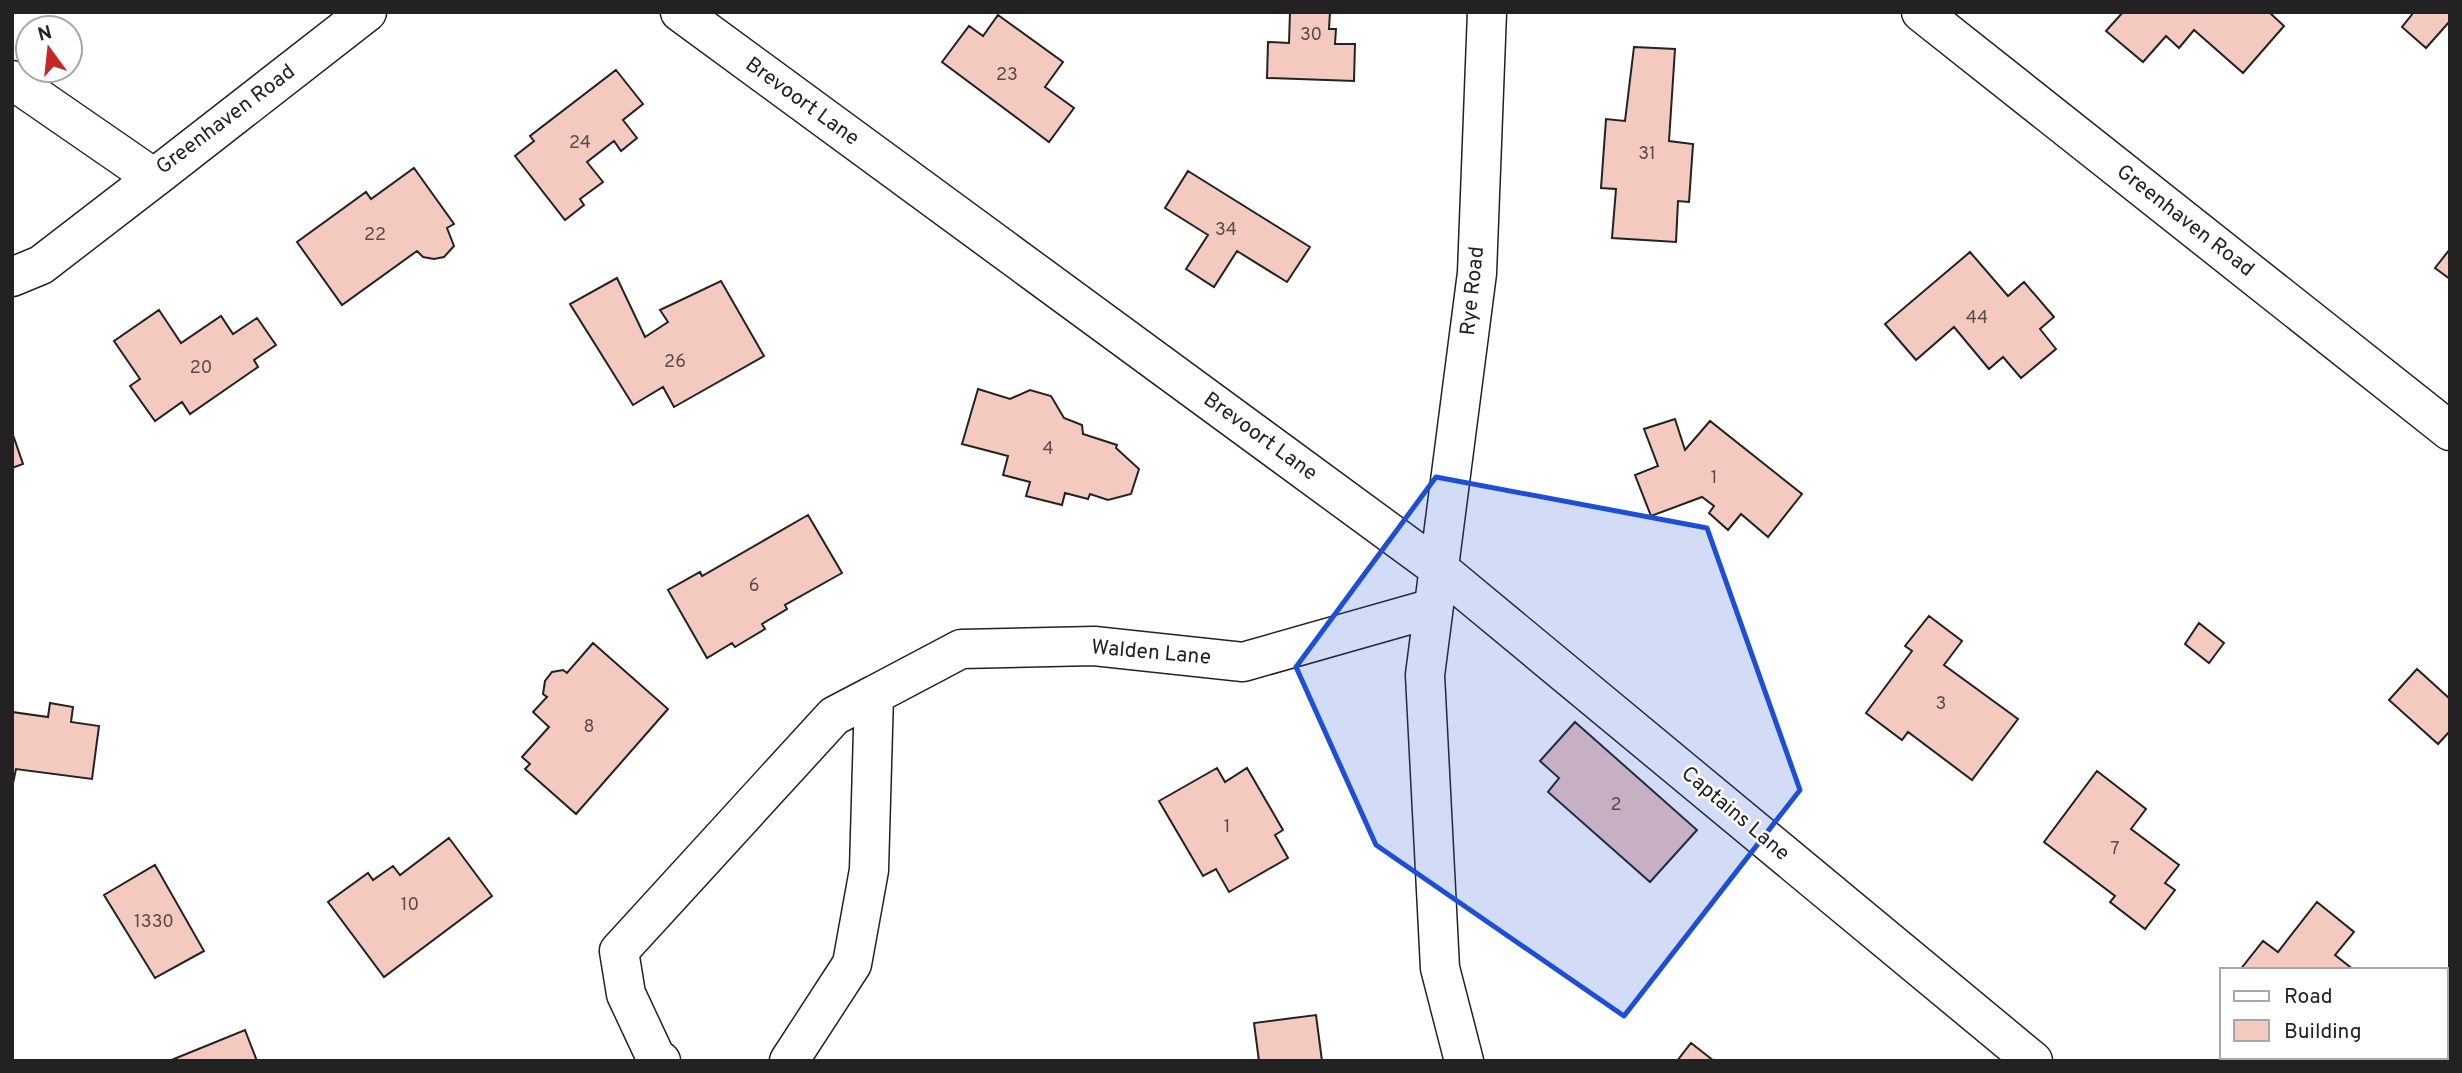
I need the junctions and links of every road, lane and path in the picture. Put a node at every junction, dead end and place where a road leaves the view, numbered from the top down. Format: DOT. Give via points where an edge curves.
graph roads {
  1 [pos="368,12"];
  2 [pos="680,12"];
  3 [pos="1487,12"];
  4 [pos="1921,12"];
  5 [pos="12,80"];
  6 [pos="154,178"];
  7 [pos="12,277"];
  8 [pos="2450,431"];
  9 [pos="1438,568"];
  10 [pos="1433,608"];
  11 [pos="874,695"];
  12 [pos="661,1061"];
  13 [pos="789,1061"];
  14 [pos="1464,1061"];
  15 [pos="2032,1061"];
  1 -- 6 [label="street, Greenhaven Road"];
  2 -- 9 [label="street, Brevoort Lane"];
  3 -- 9 [label="street, Rye Road" via="1477,273"];
  4 -- 8 [label="street, Greenhaven Road"];
  5 -- 6 [label="street, Greenhaven Road"];
  6 -- 7 [label="street" via="41,265"];
  9 -- 10 [label="street"];
  9 -- 15 [label="street, Captains Lane"];
  10 -- 11 [label="street, Walden Lane" via="1243,662 1094,646 961,649"];
  10 -- 14 [label="street" via="1424,676 1440,968"];
  11 -- 12 [label="street, Walden Lane" via="834,716 619,951 626,994"];
  11 -- 13 [label="street" via="869,870 852,964"];
}
